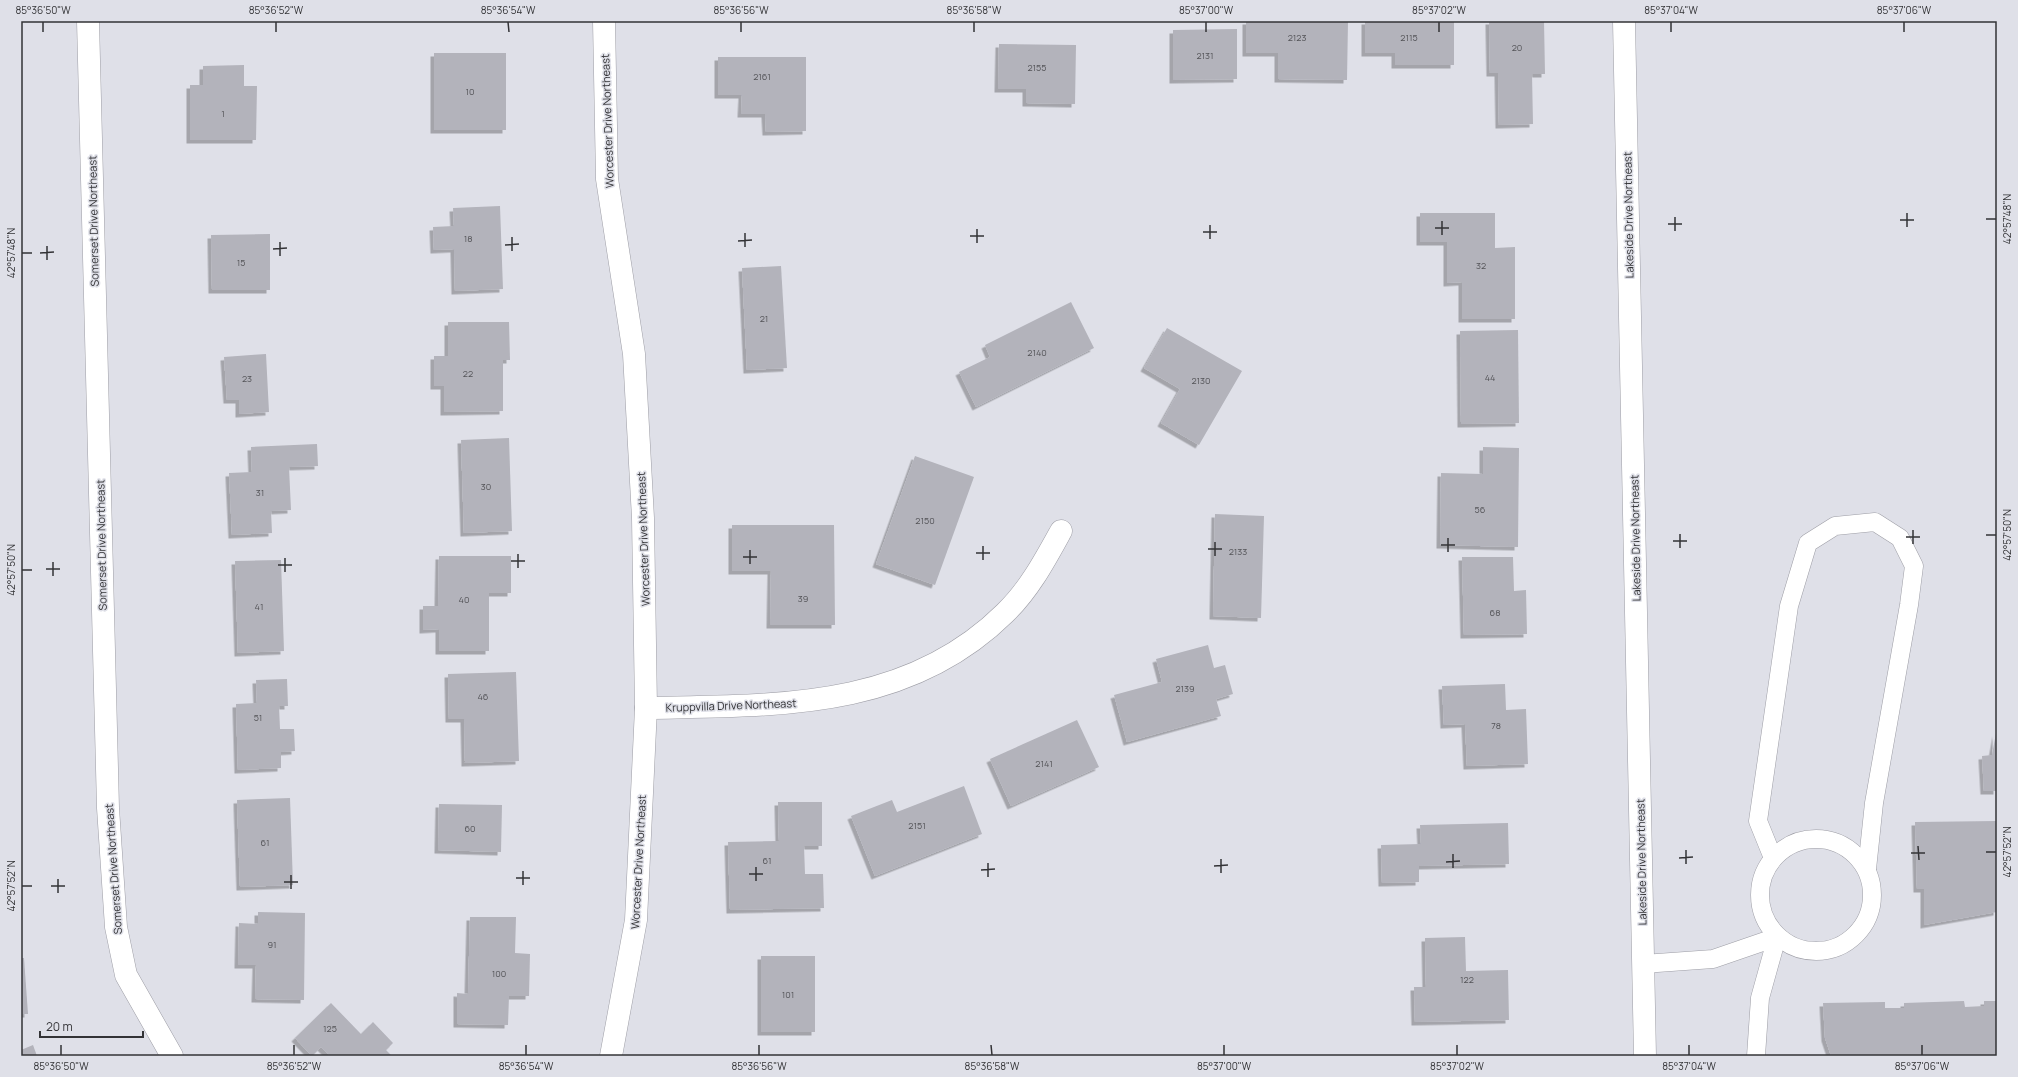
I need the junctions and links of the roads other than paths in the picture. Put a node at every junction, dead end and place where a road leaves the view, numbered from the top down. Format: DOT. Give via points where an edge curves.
graph roads {
  1 [pos="88,21"];
  2 [pos="604,21"];
  3 [pos="1624,21"];
  4 [pos="1062,531"];
  5 [pos="646,708"];
  6 [pos="1773,858"];
  7 [pos="1867,869"];
  8 [pos="1777,936"];
  9 [pos="1643,964"];
  10 [pos="172,1056"];
  11 [pos="611,1056"];
  12 [pos="1645,1056"];
  13 [pos="1756,1056"];
  1 -- 10 [label="street, Somerset Drive Northeast" via="108,808 116,927 126,975"];
  2 -- 5 [label="street, Worcester Drive Northeast" via="607,179 634,354 643,518"];
  3 -- 9 [label="street, Lakeside Drive Northeast"];
  4 -- 5 [label="street, Kruppvilla Drive Northeast" via="1031,582 1005,613 971,642 936,664 862,691 822,700 780,705"];
  5 -- 11 [label="street, Worcester Drive Northeast" via="636,920"];
  6 -- 7 [label="lane" via="1787,847 1804,840 1823,839 1841,844 1856,854"];
  6 -- 7 [label="lane" via="1758,820 1789,606 1808,543 1835,526 1875,522 1900,538 1914,566 1874,803"];
  6 -- 8 [label="lane" via="1764,873 1760,907 1767,923"];
  7 -- 8 [label="lane" via="1872,886 1873,904 1868,921 1857,935 1843,946 1826,952 1808,951 1791,946"];
  8 -- 9 [label="lane" via="1713,959"];
  8 -- 13 [label="lane" via="1760,998"];
  9 -- 12 [label="street, Lakeside Drive Northeast"];
}
